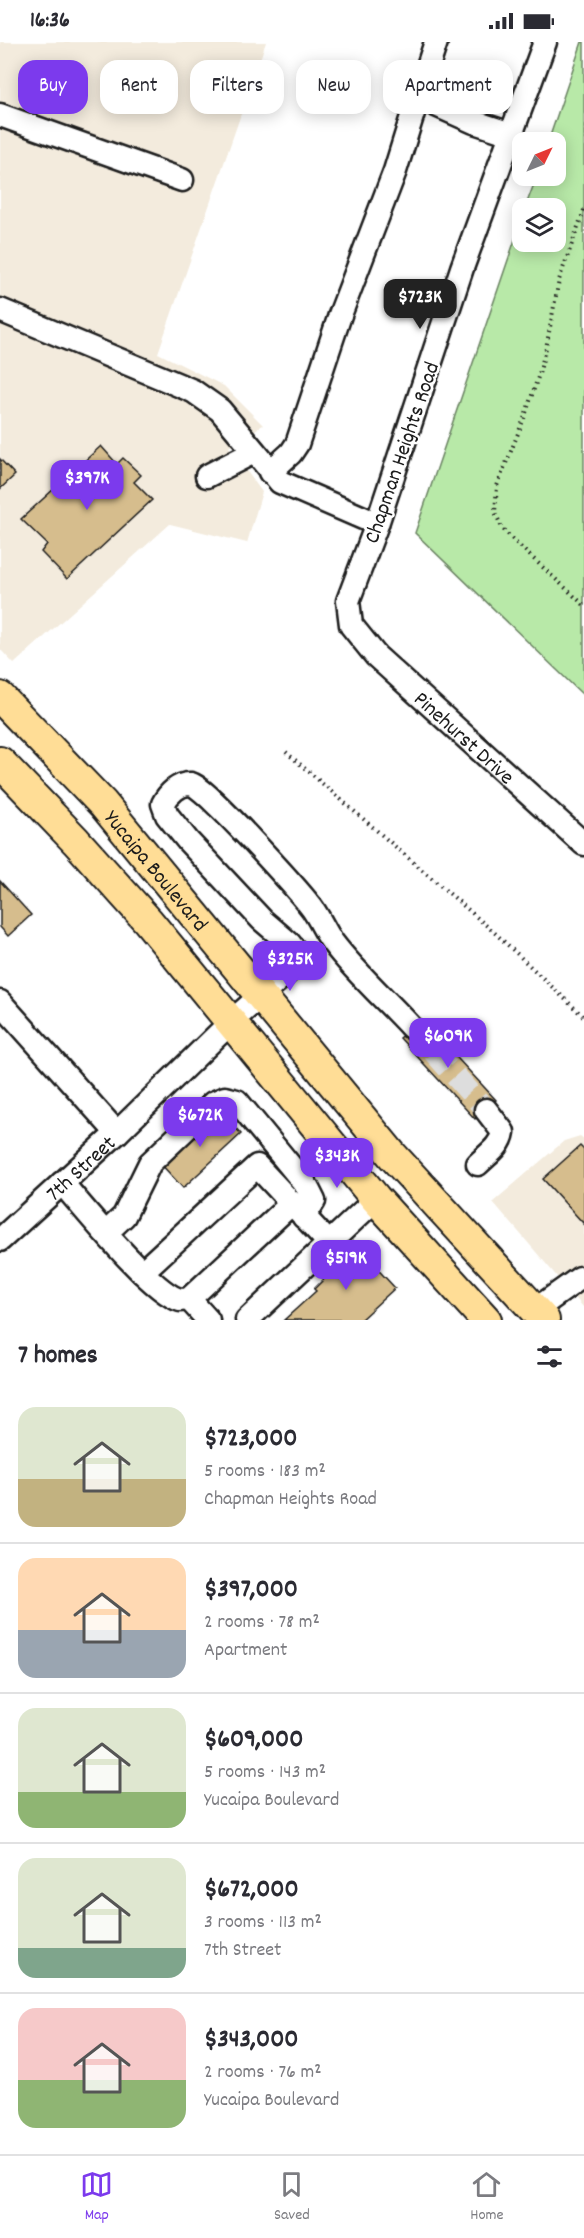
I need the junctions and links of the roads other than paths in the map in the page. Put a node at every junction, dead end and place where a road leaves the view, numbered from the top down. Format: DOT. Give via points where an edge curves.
graph roads {
  1 [pos="436,42"];
  2 [pos="545,42"];
  3 [pos="430,60"];
  4 [pos="413,114"];
  5 [pos="456,114"];
  6 [pos="0,115"];
  7 [pos="511,134"];
  8 [pos="182,180"];
  9 [pos="0,310"];
  10 [pos="254,452"];
  11 [pos="270,472"];
  12 [pos="207,476"];
  13 [pos="377,524"];
  14 [pos="351,625"];
  15 [pos="0,697"];
  16 [pos="0,762"];
  17 [pos="584,844"];
  18 [pos="261,994"];
  19 [pos="0,1002"];
  20 [pos="231,1022"];
  21 [pos="411,1027"];
  22 [pos="486,1110"];
  23 [pos="117,1132"];
  24 [pos="478,1164"];
  25 [pos="62,1183"];
  26 [pos="376,1199"];
  27 [pos="298,1210"];
  28 [pos="106,1233"];
  29 [pos="0,1240"];
  30 [pos="329,1243"];
  31 [pos="142,1272"];
  32 [pos="580,1278"];
  33 [pos="189,1299"];
  34 [pos="540,1315"];
  35 [pos="208,1320"];
  36 [pos="247,1320"];
  37 [pos="486,1320"];
  1 -- 3 [label="street"];
  2 -- 7 [label="street, Chapman Heights Road"];
  4 -- 11 [label="street" via="297,444"];
  5 -- 7 [label="street"];
  6 -- 8 [label="street"];
  7 -- 13 [label="street, Chapman Heights Road"];
  9 -- 10 [label="street" via="193,391 220,411"];
  10 -- 11 [label="street"];
  10 -- 12 [label="street"];
  11 -- 13 [label="street" via="280,482"];
  13 -- 14 [label="street, Chapman Heights Road" via="348,601"];
  14 -- 17 [label="street, Pinehurst Drive" via="376,656"];
  15 -- 18 [label="main road, Yucaipa Boulevard" via="103,804"];
  16 -- 20 [label="main road, Yucaipa Boulevard" via="148,921"];
  18 -- 20 [label="street, 7th Street"];
  18 -- 21 [label="street, 7th Street" via="302,959 167,815 167,796 180,786 191,784 214,801 312,908 333,943"];
  18 -- 34 [label="main road, Yucaipa Boulevard" via="392,1155"];
  19 -- 23 [label="street"];
  20 -- 23 [label="street, 7th Street"];
  20 -- 26 [label="main road, Yucaipa Boulevard"];
  22 -- 24 [label="street" via="503,1132 496,1147"];
  23 -- 25 [label="street, 7th Street"];
  25 -- 28 [label="street"];
  25 -- 29 [label="street, 7th Street"];
  26 -- 30 [label="street"];
  26 -- 37 [label="main road, Yucaipa Boulevard"];
  27 -- 28 [label="street" via="314,1201 306,1185 237,1101 225,1098 213,1103 150,1163 124,1216"];
  27 -- 30 [label="street"];
  27 -- 31 [label="street" via="257,1166"];
  27 -- 33 [label="street"];
  28 -- 31 [label="street"];
  30 -- 36 [label="street"];
  31 -- 33 [label="street" via="164,1291 180,1300"];
  32 -- 34 [label="street"];
  33 -- 35 [label="street"];
}
